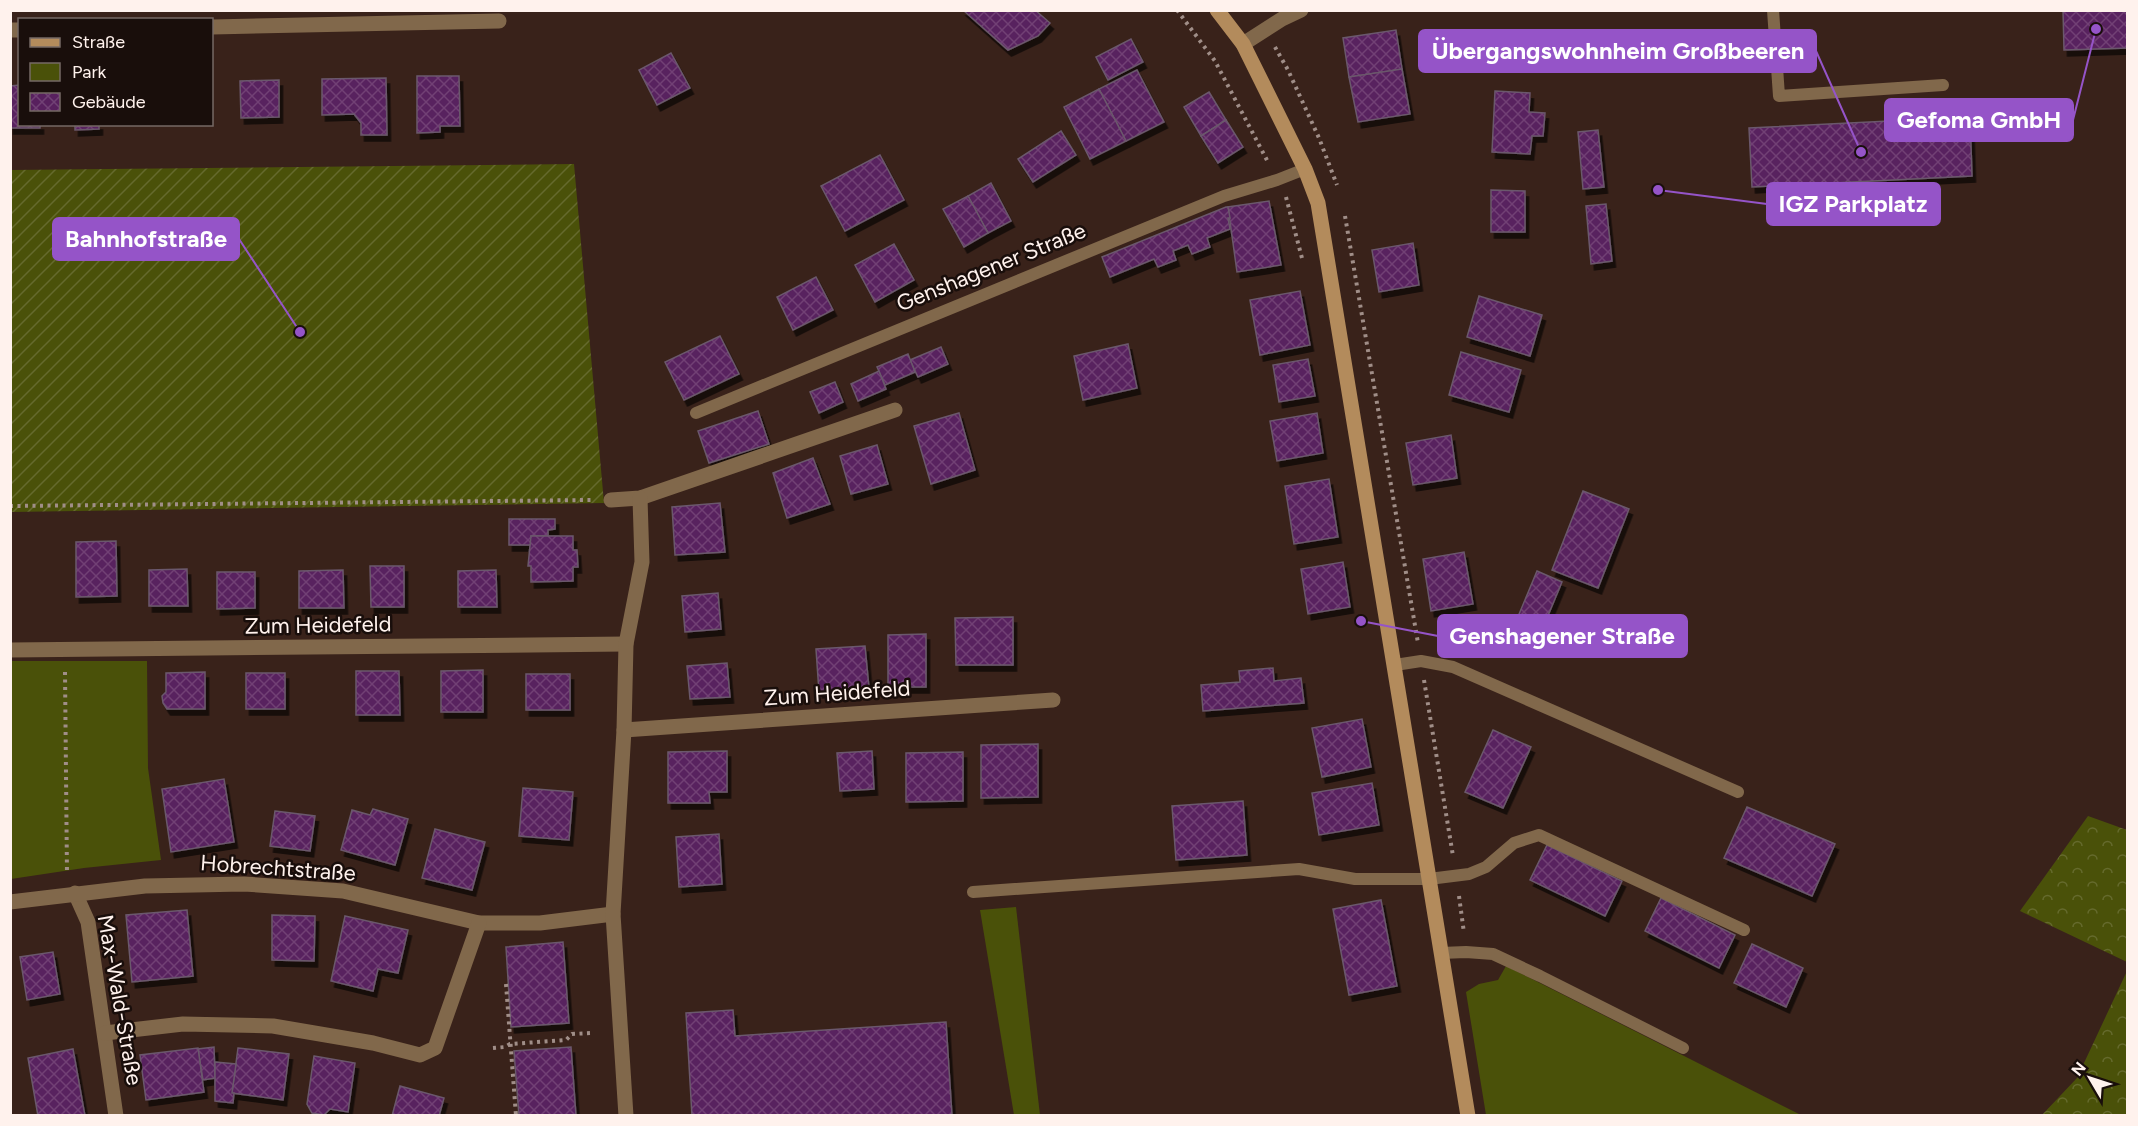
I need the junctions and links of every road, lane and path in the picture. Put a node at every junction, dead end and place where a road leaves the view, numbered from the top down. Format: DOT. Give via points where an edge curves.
graph roads {
  1 [pos="1177,10"];
  2 [pos="1217,10"];
  3 [pos="1301,10"];
  4 [pos="1773,10"];
  5 [pos="499,21"];
  6 [pos="213,27"];
  7 [pos="1243,44"];
  8 [pos="1943,85"];
  9 [pos="1305,169"];
  10 [pos="1277,180"];
  11 [pos="1304,265"];
  12 [pos="895,410"];
  13 [pos="696,413"];
  14 [pos="640,498"];
  15 [pos="606,500"];
  16 [pos="10,506"];
  17 [pos="626,644"];
  18 [pos="10,650"];
  19 [pos="64,650"];
  20 [pos="1395,665"];
  21 [pos="1053,700"];
  22 [pos="624,730"];
  23 [pos="1738,792"];
  24 [pos="1429,879"];
  25 [pos="974,892"];
  26 [pos="75,893"];
  27 [pos="10,902"];
  28 [pos="613,914"];
  29 [pos="479,923"];
  30 [pos="1744,930"];
  31 [pos="1441,953"];
  32 [pos="506,984"];
  33 [pos="105,1033"];
  34 [pos="592,1033"];
  35 [pos="510,1044"];
  36 [pos="493,1048"];
  37 [pos="1683,1048"];
  38 [pos="116,1116"];
  39 [pos="516,1116"];
  40 [pos="626,1116"];
  41 [pos="1468,1116"];
  1 -- 10 [label="path" via="1215,61"];
  2 -- 7 [label="street"];
  3 -- 7 [label="street"];
  4 -- 8 [label="lane" via="1779,96"];
  5 -- 6 [label="street"];
  7 -- 9 [label="street"];
  9 -- 10 [label="lane, Genshagener Straße"];
  9 -- 20 [label="street" via="1318,203"];
  10 -- 11 [label="path" via="1287,200"];
  10 -- 13 [label="lane, Genshagener Straße" via="1224,196"];
  12 -- 14 [label="street"];
  14 -- 15 [label="street"];
  14 -- 17 [label="street" via="642,562"];
  15 -- 16 [label="path"];
  17 -- 19 [label="street, Zum Heidefeld"];
  17 -- 22 [label="street"];
  18 -- 19 [label="street, Zum Heidefeld"];
  19 -- 26 [label="path" via="68,876"];
  20 -- 23 [label="lane" via="1421,661 1453,667"];
  20 -- 24 [label="street"];
  21 -- 22 [label="street, Zum Heidefeld"];
  22 -- 28 [label="street"];
  24 -- 25 [label="lane" via="1354,879 1299,869"];
  24 -- 30 [label="lane" via="1469,874 1486,867 1514,843 1539,835"];
  24 -- 31 [label="street"];
  26 -- 27 [label="street, Hobrechtstraße"];
  26 -- 29 [label="street, Hobrechtstraße" via="145,886 244,884 343,891"];
  26 -- 33 [label="street, Max-Wald-Straße" via="88,921"];
  28 -- 29 [label="street, Hobrechtstraße" via="540,923"];
  28 -- 40 [label="street"];
  29 -- 33 [label="street" via="435,1048 420,1055 273,1026 183,1024"];
  31 -- 37 [label="lane" via="1493,954"];
  31 -- 41 [label="street"];
  32 -- 35 [label="path"];
  33 -- 38 [label="street, Max-Wald-Straße"];
  34 -- 35 [label="path" via="572,1034 566,1040"];
  35 -- 36 [label="path"];
  35 -- 39 [label="path"];
}
